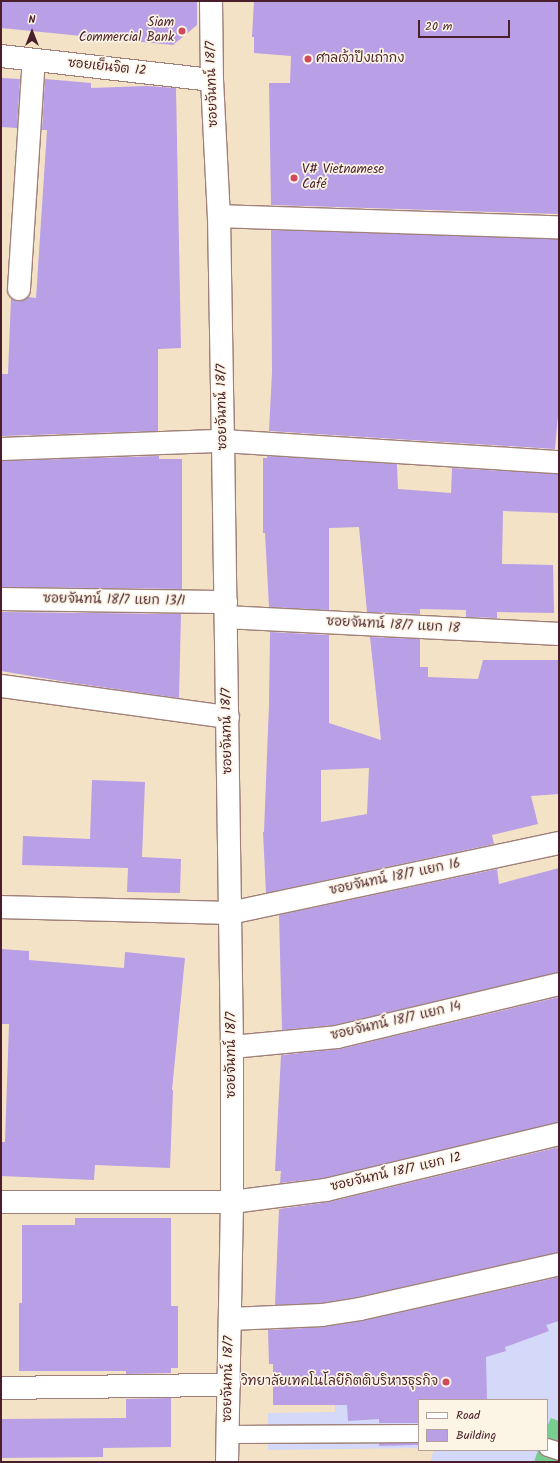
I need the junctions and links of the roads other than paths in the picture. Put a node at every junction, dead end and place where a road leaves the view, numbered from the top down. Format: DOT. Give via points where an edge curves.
graph roads {
  1 [pos="211,1"];
  2 [pos="1,56"];
  3 [pos="34,60"];
  4 [pos="212,80"];
  5 [pos="219,216"];
  6 [pos="559,227"];
  7 [pos="19,288"];
  8 [pos="223,441"];
  9 [pos="1,448"];
  10 [pos="559,462"];
  11 [pos="1,599"];
  12 [pos="226,610"];
  13 [pos="559,634"];
  14 [pos="1,686"];
  15 [pos="228,717"];
  16 [pos="559,843"];
  17 [pos="1,907"];
  18 [pos="230,913"];
  19 [pos="559,984"];
  20 [pos="232,1047"];
  21 [pos="559,1134"];
  22 [pos="1,1202"];
  23 [pos="232,1202"];
  24 [pos="559,1264"];
  25 [pos="230,1319"];
  26 [pos="229,1385"];
  27 [pos="1,1388"];
  28 [pos="418,1433"];
  29 [pos="228,1434"];
  30 [pos="548,1447"];
  31 [pos="559,1452"];
  32 [pos="227,1462"];
  1 -- 4 [label="street, ซอยจันทน์ 18/7"];
  2 -- 3 [label="street, ซอยเย็นจิต 12"];
  3 -- 4 [label="street, ซอยเย็นจิต 12"];
  3 -- 7 [label="street"];
  4 -- 5 [label="street, ซอยจันทน์ 18/7"];
  5 -- 6 [label="street"];
  5 -- 8 [label="street, ซอยจันทน์ 18/7"];
  8 -- 9 [label="street"];
  8 -- 10 [label="street"];
  8 -- 12 [label="street, ซอยจันทน์ 18/7"];
  11 -- 12 [label="street, ซอยจันทน์ 18/7 แยก 13/1"];
  12 -- 13 [label="street, ซอยจันทน์ 18/7 แยก 18"];
  12 -- 15 [label="street, ซอยจันทน์ 18/7"];
  14 -- 15 [label="street"];
  15 -- 18 [label="street, ซอยจันทน์ 18/7"];
  16 -- 18 [label="street, ซอยจันทน์ 18/7 แยก 16"];
  17 -- 18 [label="street, ซอยจันทน์ 18/7 แยก 16"];
  18 -- 20 [label="street, ซอยจันทน์ 18/7"];
  19 -- 20 [label="street, ซอยจันทน์ 18/7 แยก 14" via="337,1037"];
  20 -- 23 [label="street, ซอยจันทน์ 18/7"];
  21 -- 23 [label="street, ซอยจันทน์ 18/7 แยก 12" via="326,1190"];
  22 -- 23 [label="street, ซอยจันทน์ 18/7 แยก 12"];
  23 -- 25 [label="street, ซอยจันทน์ 18/7"];
  24 -- 25 [label="street" via="360,1309 322,1315"];
  25 -- 26 [label="street, ซอยจันทน์ 18/7"];
  26 -- 27 [label="street"];
  26 -- 29 [label="street, ซอยจันทน์ 18/7"];
  28 -- 29 [label="lane"];
  29 -- 32 [label="street, ซอยจันทน์ 18/7"];
  30 -- 31 [label="lane"];
}
